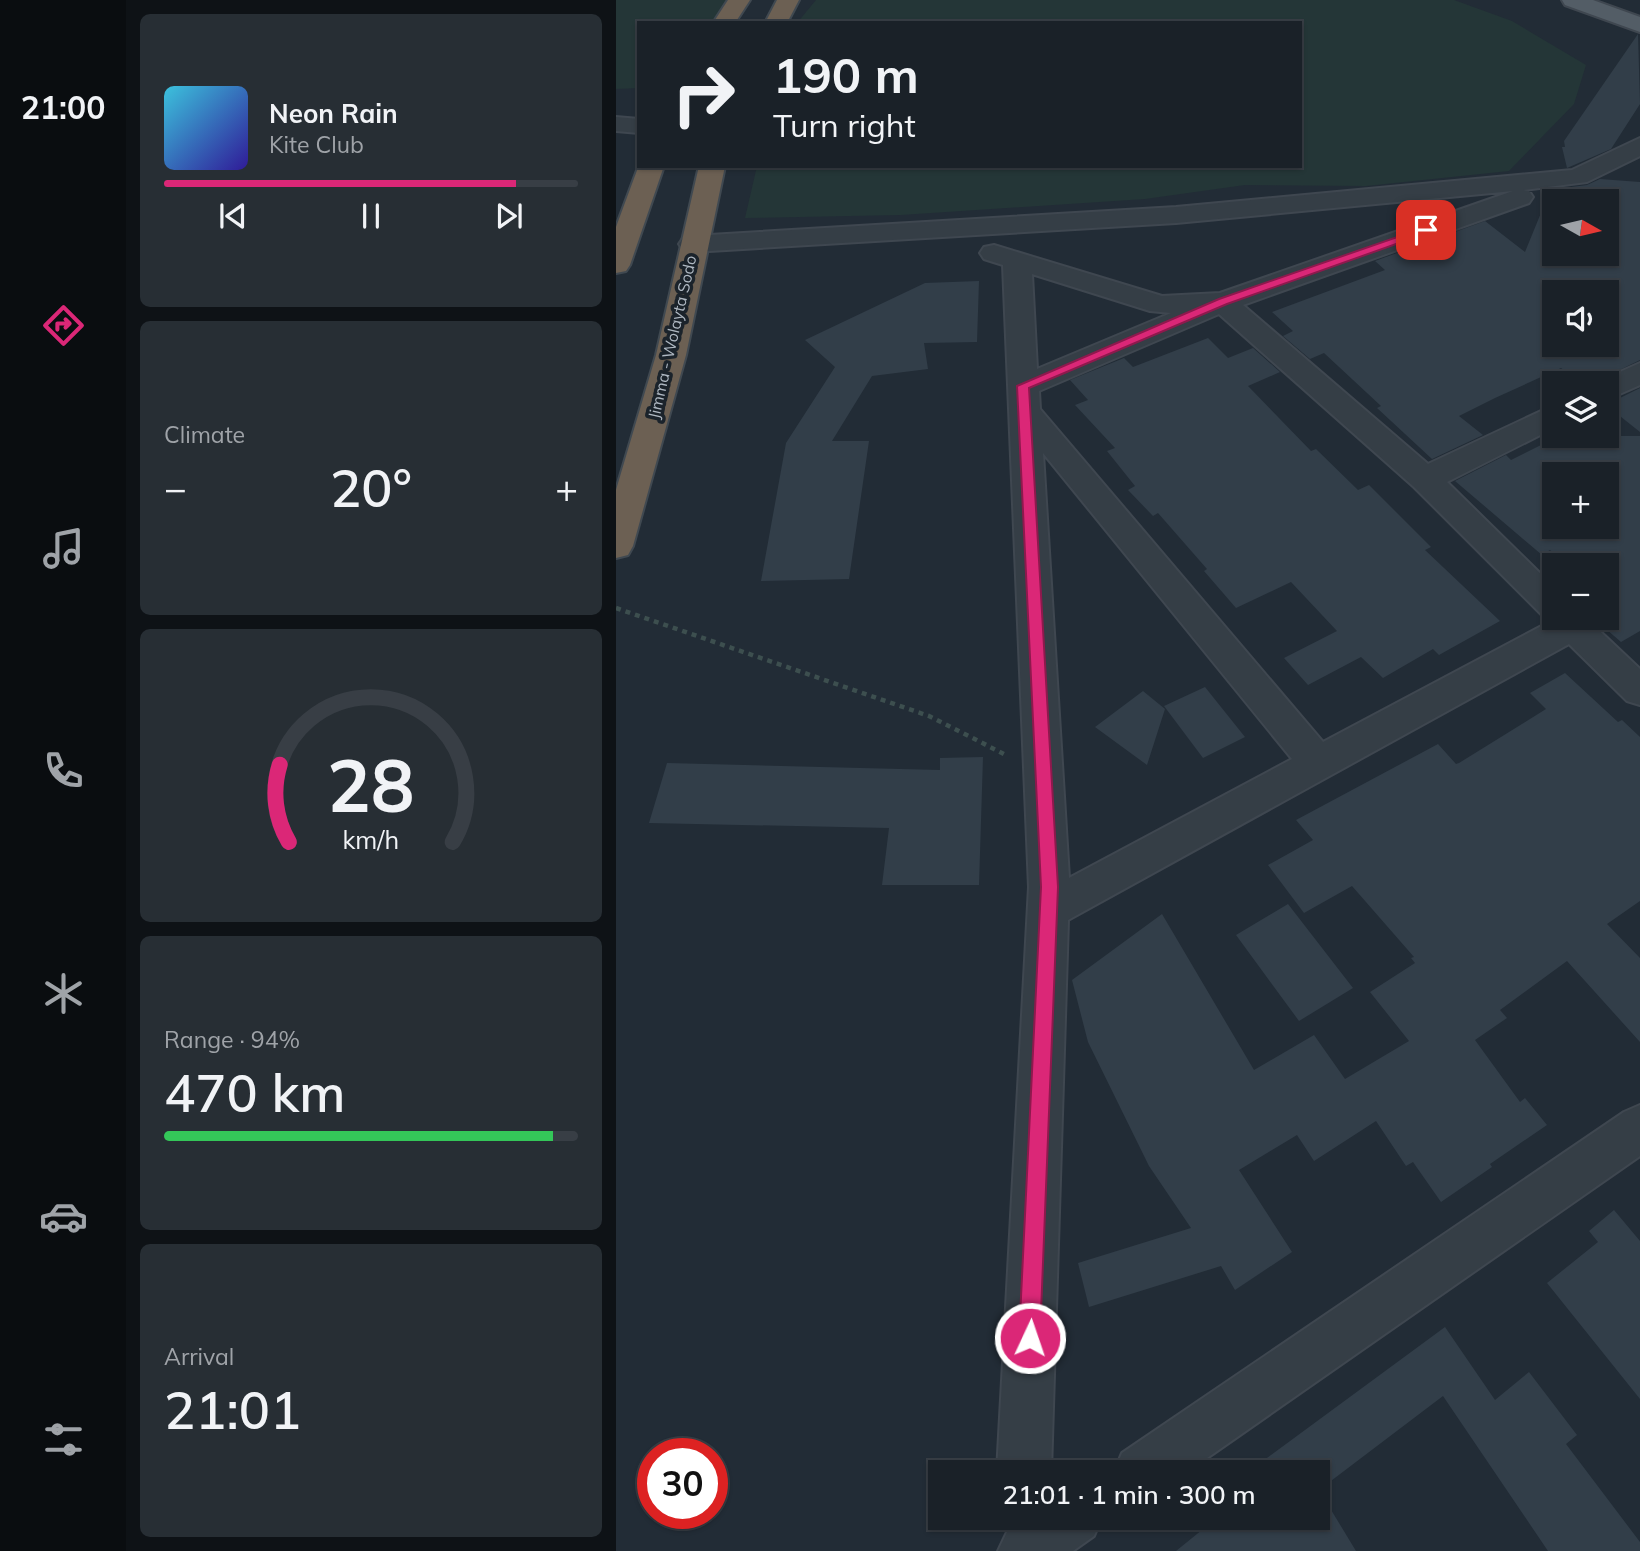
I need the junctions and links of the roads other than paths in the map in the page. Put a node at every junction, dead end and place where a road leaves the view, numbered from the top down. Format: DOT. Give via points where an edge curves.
graph roads {
  1 [pos="739,0"];
  2 [pos="788,0"];
  3 [pos="1573,0"];
  4 [pos="725,21"];
  5 [pos="777,21"];
  6 [pos="1640,25"];
  7 [pos="616,124"];
  8 [pos="637,126"];
  9 [pos="1640,146"];
  10 [pos="649,168"];
  11 [pos="712,168"];
  12 [pos="1578,177"];
  13 [pos="924,232"];
  14 [pos="693,244"];
  15 [pos="1017,260"];
  16 [pos="616,265"];
  17 [pos="1223,302"];
  18 [pos="1640,373"];
  19 [pos="1619,384"];
  20 [pos="1023,398"];
  21 [pos="1542,421"];
  22 [pos="1425,479"];
  23 [pos="616,547"];
  24 [pos="1542,596"];
  25 [pos="1542,629"];
  26 [pos="1577,630"];
  27 [pos="1640,691"];
  28 [pos="1317,762"];
  29 [pos="1048,910"];
  30 [pos="1640,1128"];
  31 [pos="1025,1460"];
  32 [pos="1158,1460"];
  33 [pos="1021,1530"];
  34 [pos="1056,1530"];
  35 [pos="1020,1551"];
  36 [pos="1026,1551"];
  1 -- 4 [label="highway"];
  2 -- 5 [label="highway"];
  3 -- 6 [label="main road"];
  7 -- 8 [label="street"];
  9 -- 12 [label="street"];
  10 -- 16 [label="highway"];
  11 -- 14 [label="highway, Jimma - Wolayta Sodo"];
  12 -- 13 [label="street" via="1176,215"];
  12 -- 17 [label="street"];
  13 -- 14 [label="street"];
  13 -- 15 [label="street"];
  14 -- 23 [label="highway, Jimma - Wolayta Sodo" via="671,355"];
  15 -- 17 [label="street" via="1160,305"];
  15 -- 20 [label="street"];
  17 -- 20 [label="street"];
  17 -- 22 [label="street"];
  18 -- 19 [label="street"];
  20 -- 28 [label="street"];
  20 -- 29 [label="street"];
  21 -- 22 [label="street"];
  22 -- 24 [label="street"];
  25 -- 28 [label="street"];
  26 -- 27 [label="street"];
  28 -- 29 [label="street"];
  29 -- 31 [label="street"];
  30 -- 32 [label="street"];
  33 -- 35 [label="street"];
  34 -- 36 [label="street"];
}
